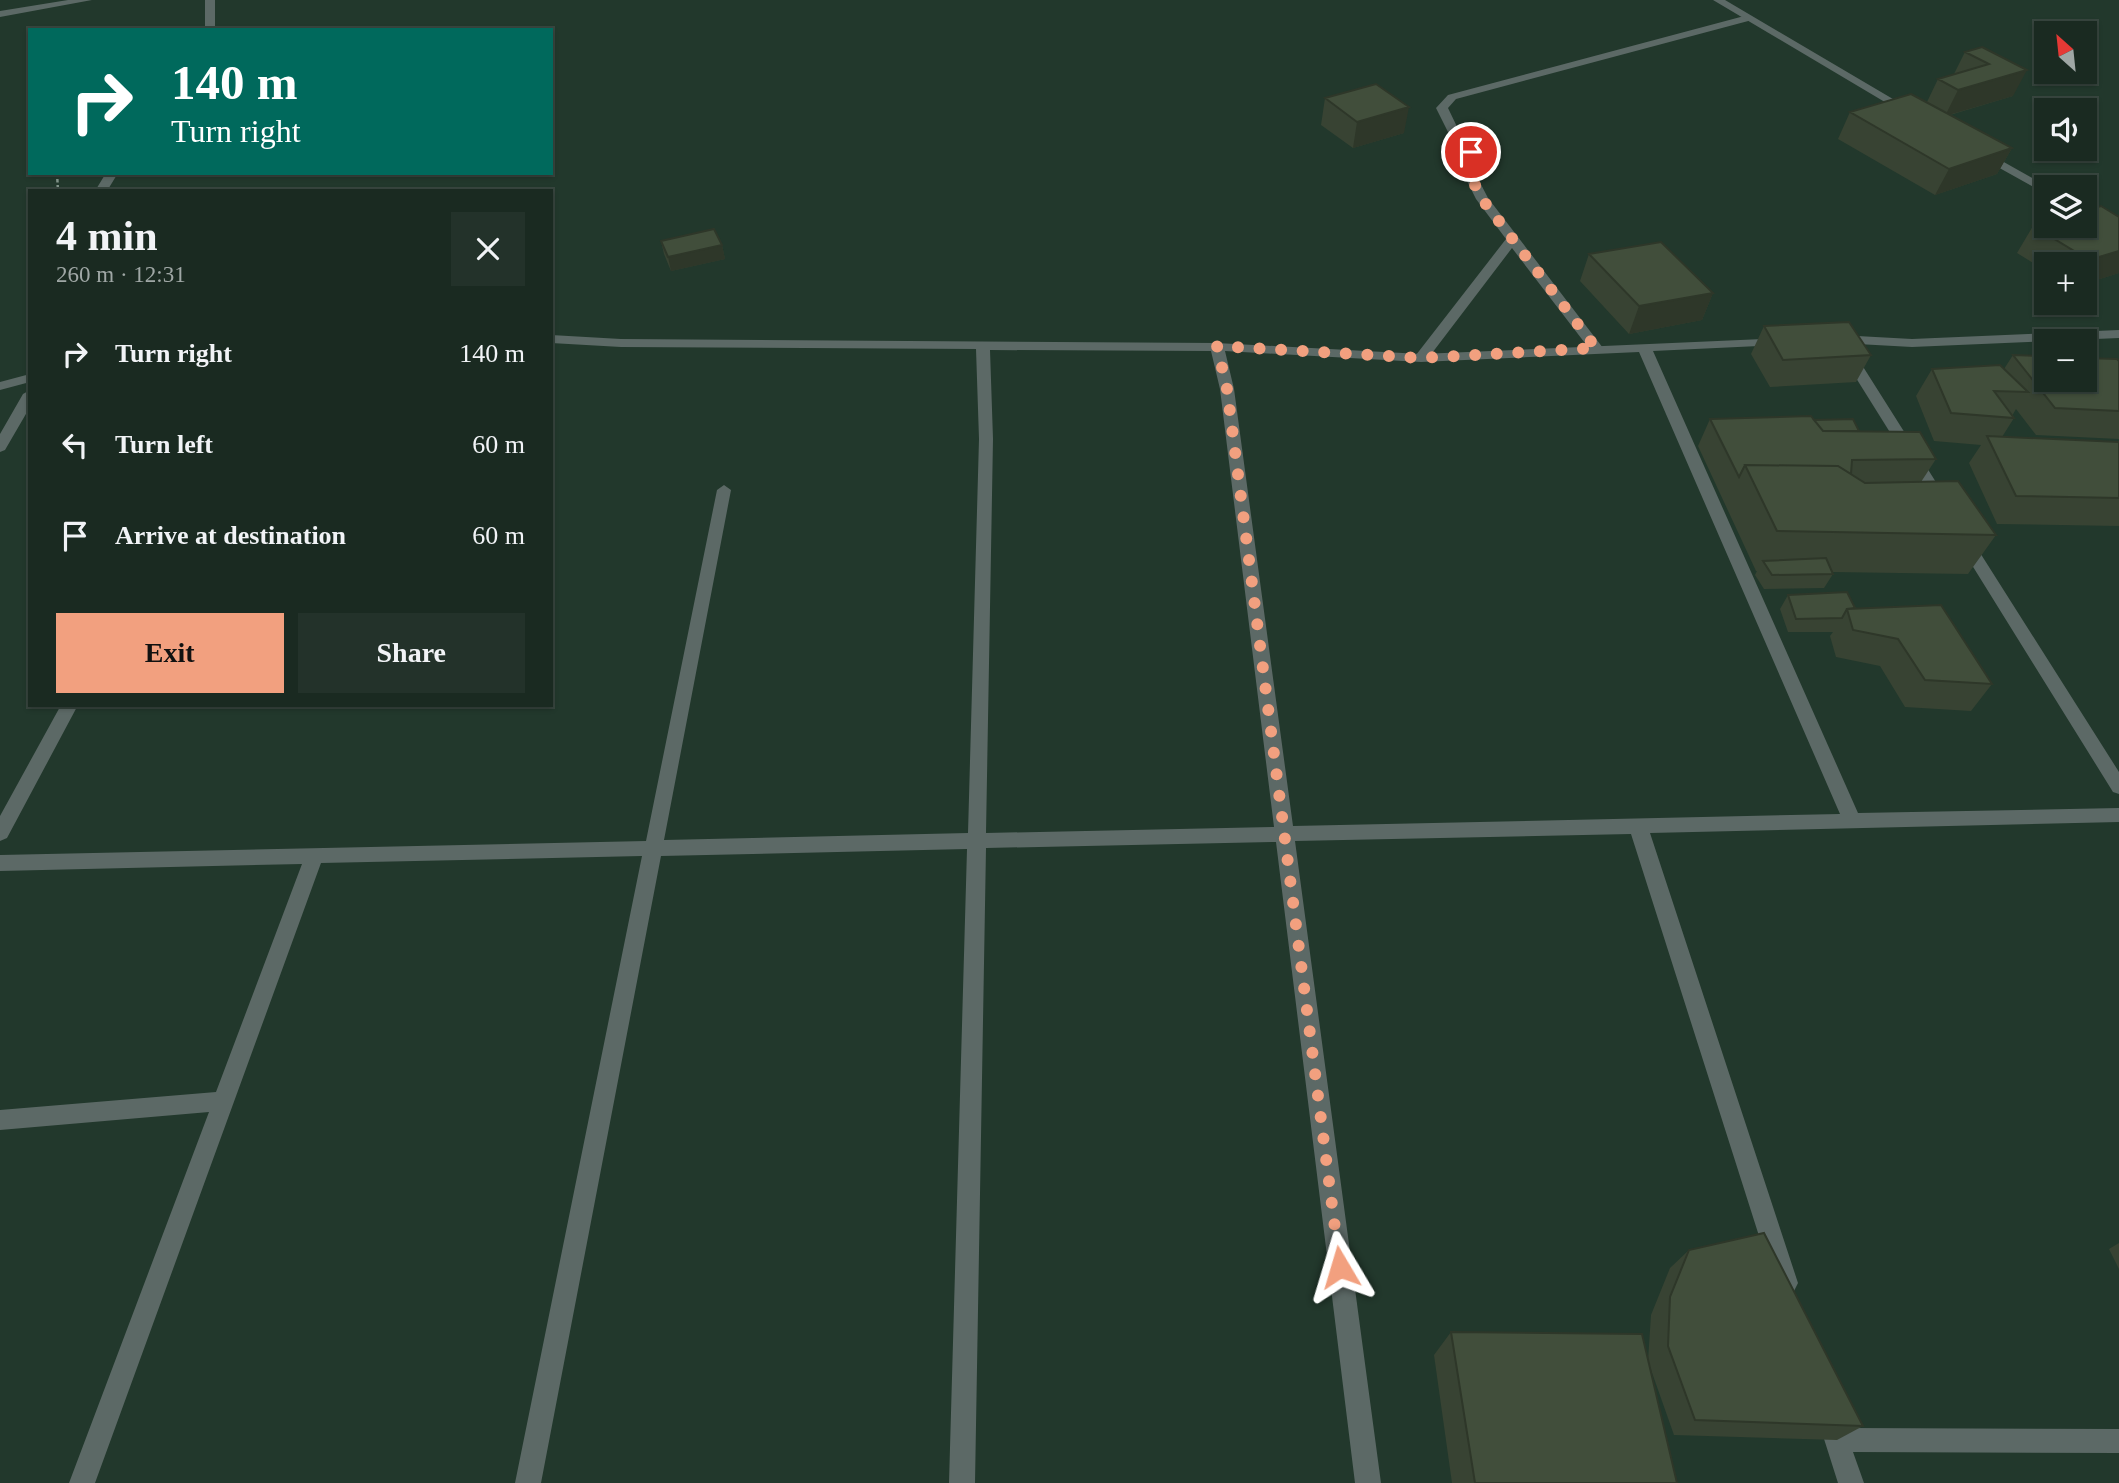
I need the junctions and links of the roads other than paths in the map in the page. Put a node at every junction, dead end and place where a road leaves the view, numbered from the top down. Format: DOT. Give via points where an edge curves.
graph roads {
  1 [pos="87,0"];
  2 [pos="210,0"];
  3 [pos="1718,0"];
  4 [pos="53,3"];
  5 [pos="0,14"];
  6 [pos="1748,18"];
  7 [pos="210,28"];
  8 [pos="1917,116"];
  9 [pos="1975,150"];
  10 [pos="2034,184"];
  11 [pos="2119,334"];
  12 [pos="553,339"];
  13 [pos="1797,341"];
  14 [pos="983,345"];
  15 [pos="1217,346"];
  16 [pos="1644,347"];
  17 [pos="1596,348"];
  18 [pos="1421,358"];
  19 [pos="28,379"];
  20 [pos="0,386"];
  21 [pos="28,398"];
  22 [pos="0,447"];
  23 [pos="724,490"];
  24 [pos="69,707"];
  25 [pos="2119,787"];
  26 [pos="2119,815"];
  27 [pos="1852,821"];
  28 [pos="1638,826"];
  29 [pos="0,833"];
  30 [pos="1285,834"];
  31 [pos="977,841"];
  32 [pos="653,849"];
  33 [pos="314,856"];
  34 [pos="0,863"];
  35 [pos="224,1101"];
  36 [pos="0,1120"];
  37 [pos="1794,1309"];
  38 [pos="1824,1401"];
  39 [pos="1837,1440"];
  40 [pos="2119,1441"];
  41 [pos="82,1483"];
  42 [pos="528,1483"];
  43 [pos="962,1483"];
  44 [pos="1368,1483"];
  45 [pos="1851,1483"];
  1 -- 4 [label="street"];
  2 -- 7 [label="street"];
  3 -- 6 [label="street"];
  4 -- 5 [label="street"];
  6 -- 8 [label="street"];
  6 -- 17 [label="street" via="1452,97 1442,108 1471,152 1468,171 1482,199"];
  9 -- 10 [label="street"];
  11 -- 25 [label="street" via="1912,343 1832,339"];
  12 -- 14 [label="street"];
  13 -- 16 [label="street"];
  14 -- 15 [label="street"];
  14 -- 31 [label="street" via="986,439"];
  15 -- 18 [label="street"];
  15 -- 30 [label="street" via="1227,389"];
  16 -- 17 [label="street"];
  16 -- 27 [label="street"];
  17 -- 18 [label="street"];
  17 -- 18 [label="street" via="1512,240"];
  19 -- 20 [label="street"];
  21 -- 22 [label="street"];
  23 -- 32 [label="street"];
  24 -- 29 [label="street"];
  26 -- 27 [label="street"];
  27 -- 28 [label="street"];
  28 -- 30 [label="street"];
  28 -- 37 [label="street"];
  30 -- 31 [label="street"];
  30 -- 44 [label="street"];
  31 -- 32 [label="street"];
  31 -- 43 [label="street"];
  32 -- 33 [label="street"];
  32 -- 42 [label="street"];
  33 -- 34 [label="street"];
  33 -- 35 [label="street"];
  35 -- 36 [label="street"];
  35 -- 41 [label="street"];
  38 -- 39 [label="street"];
  39 -- 40 [label="street"];
  39 -- 45 [label="street"];
}
